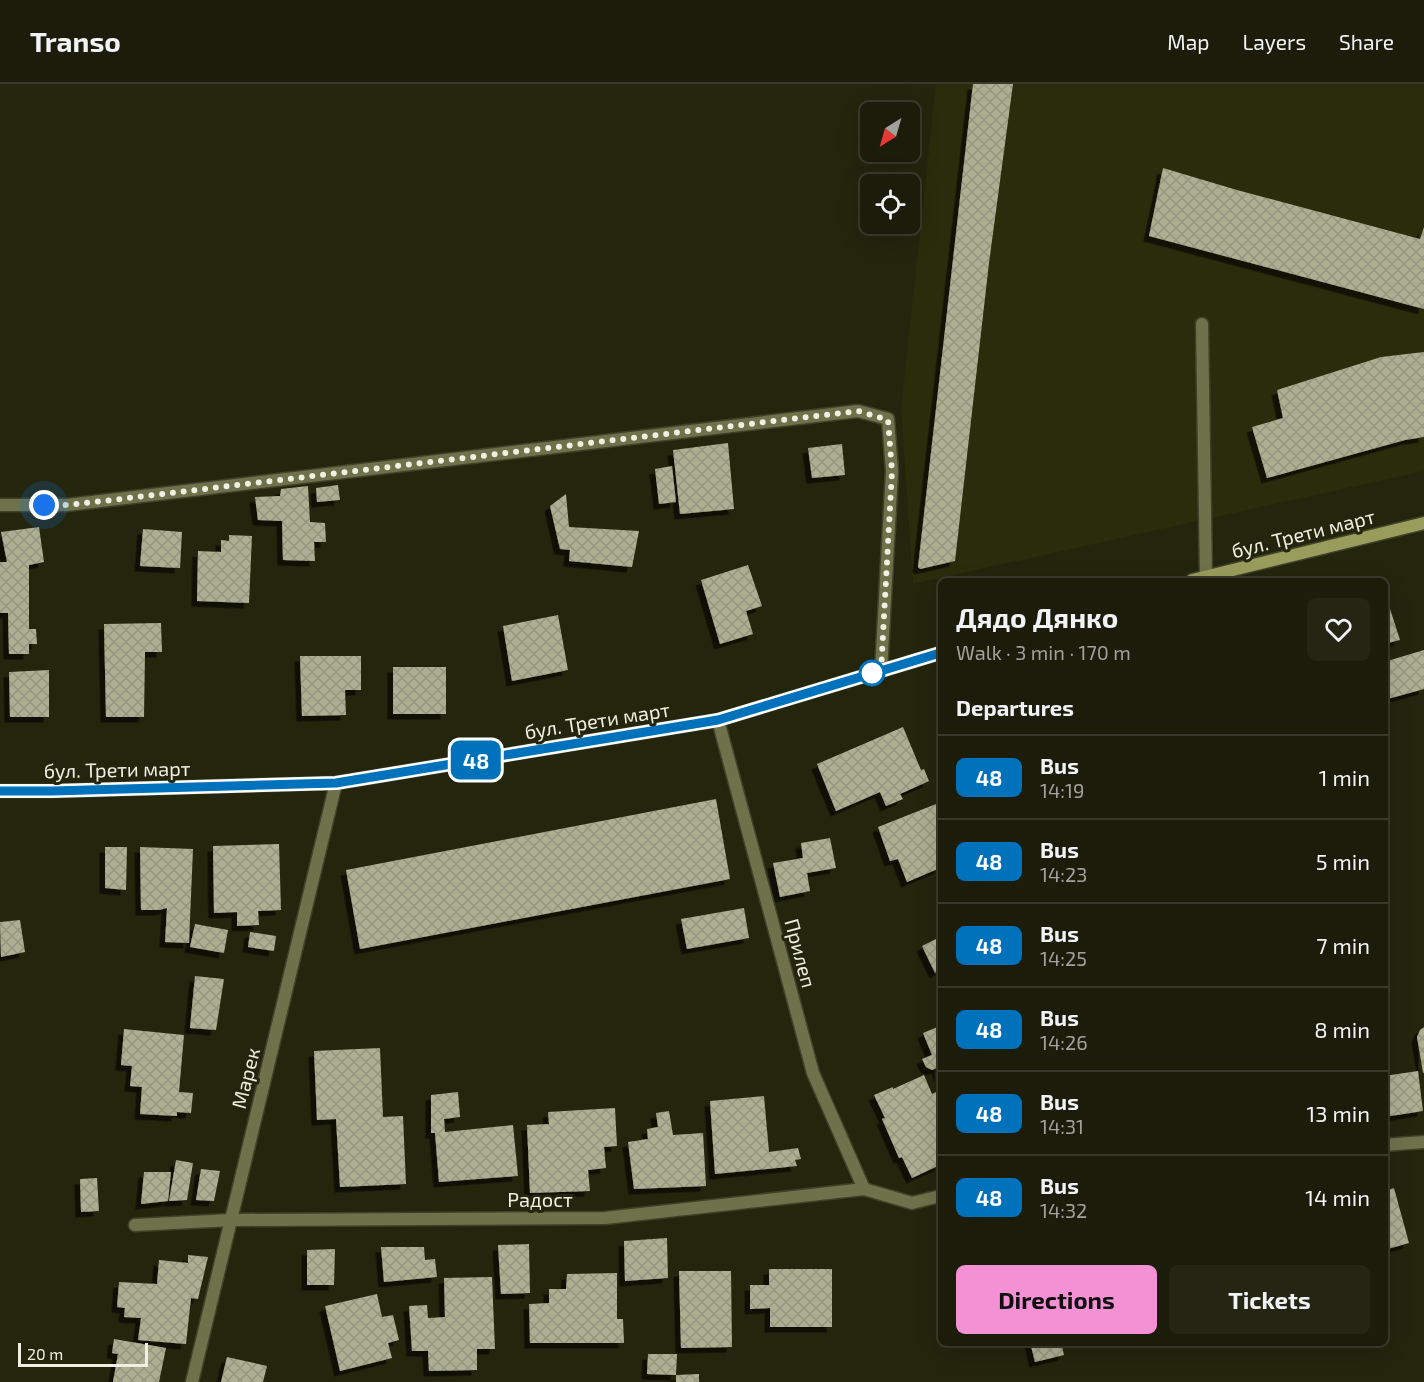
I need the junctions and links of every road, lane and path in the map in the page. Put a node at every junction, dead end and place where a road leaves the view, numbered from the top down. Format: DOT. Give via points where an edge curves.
graph roads {
  1 [pos="1202,324"];
  2 [pos="0,505"];
  3 [pos="1424,523"];
  4 [pos="1206,577"];
  5 [pos="1201,578"];
  6 [pos="938,654"];
  7 [pos="881,671"];
  8 [pos="718,720"];
  9 [pos="336,783"];
  10 [pos="0,791"];
  11 [pos="1424,1142"];
  12 [pos="1388,1145"];
  13 [pos="864,1189"];
  14 [pos="938,1196"];
  15 [pos="231,1220"];
  16 [pos="135,1225"];
  17 [pos="192,1382"];
  1 -- 4 [label="street"];
  2 -- 7 [label="street" via="67,505 858,411 888,420 889,430 892,471"];
  3 -- 4 [label="street, бул. Трети март"];
  4 -- 5 [label="street, бул. Трети март"];
  6 -- 7 [label="street, бул. Трети март"];
  7 -- 8 [label="street, бул. Трети март"];
  8 -- 9 [label="street, бул. Трети март"];
  8 -- 13 [label="street, Прилеп" via="813,1073"];
  9 -- 10 [label="street, бул. Трети март"];
  9 -- 15 [label="street, Марек"];
  11 -- 12 [label="street"];
  13 -- 14 [label="street, Радост" via="912,1203"];
  13 -- 15 [label="street, Радост" via="605,1218"];
  15 -- 16 [label="street, Радост"];
  15 -- 17 [label="street, Марек"];
}
